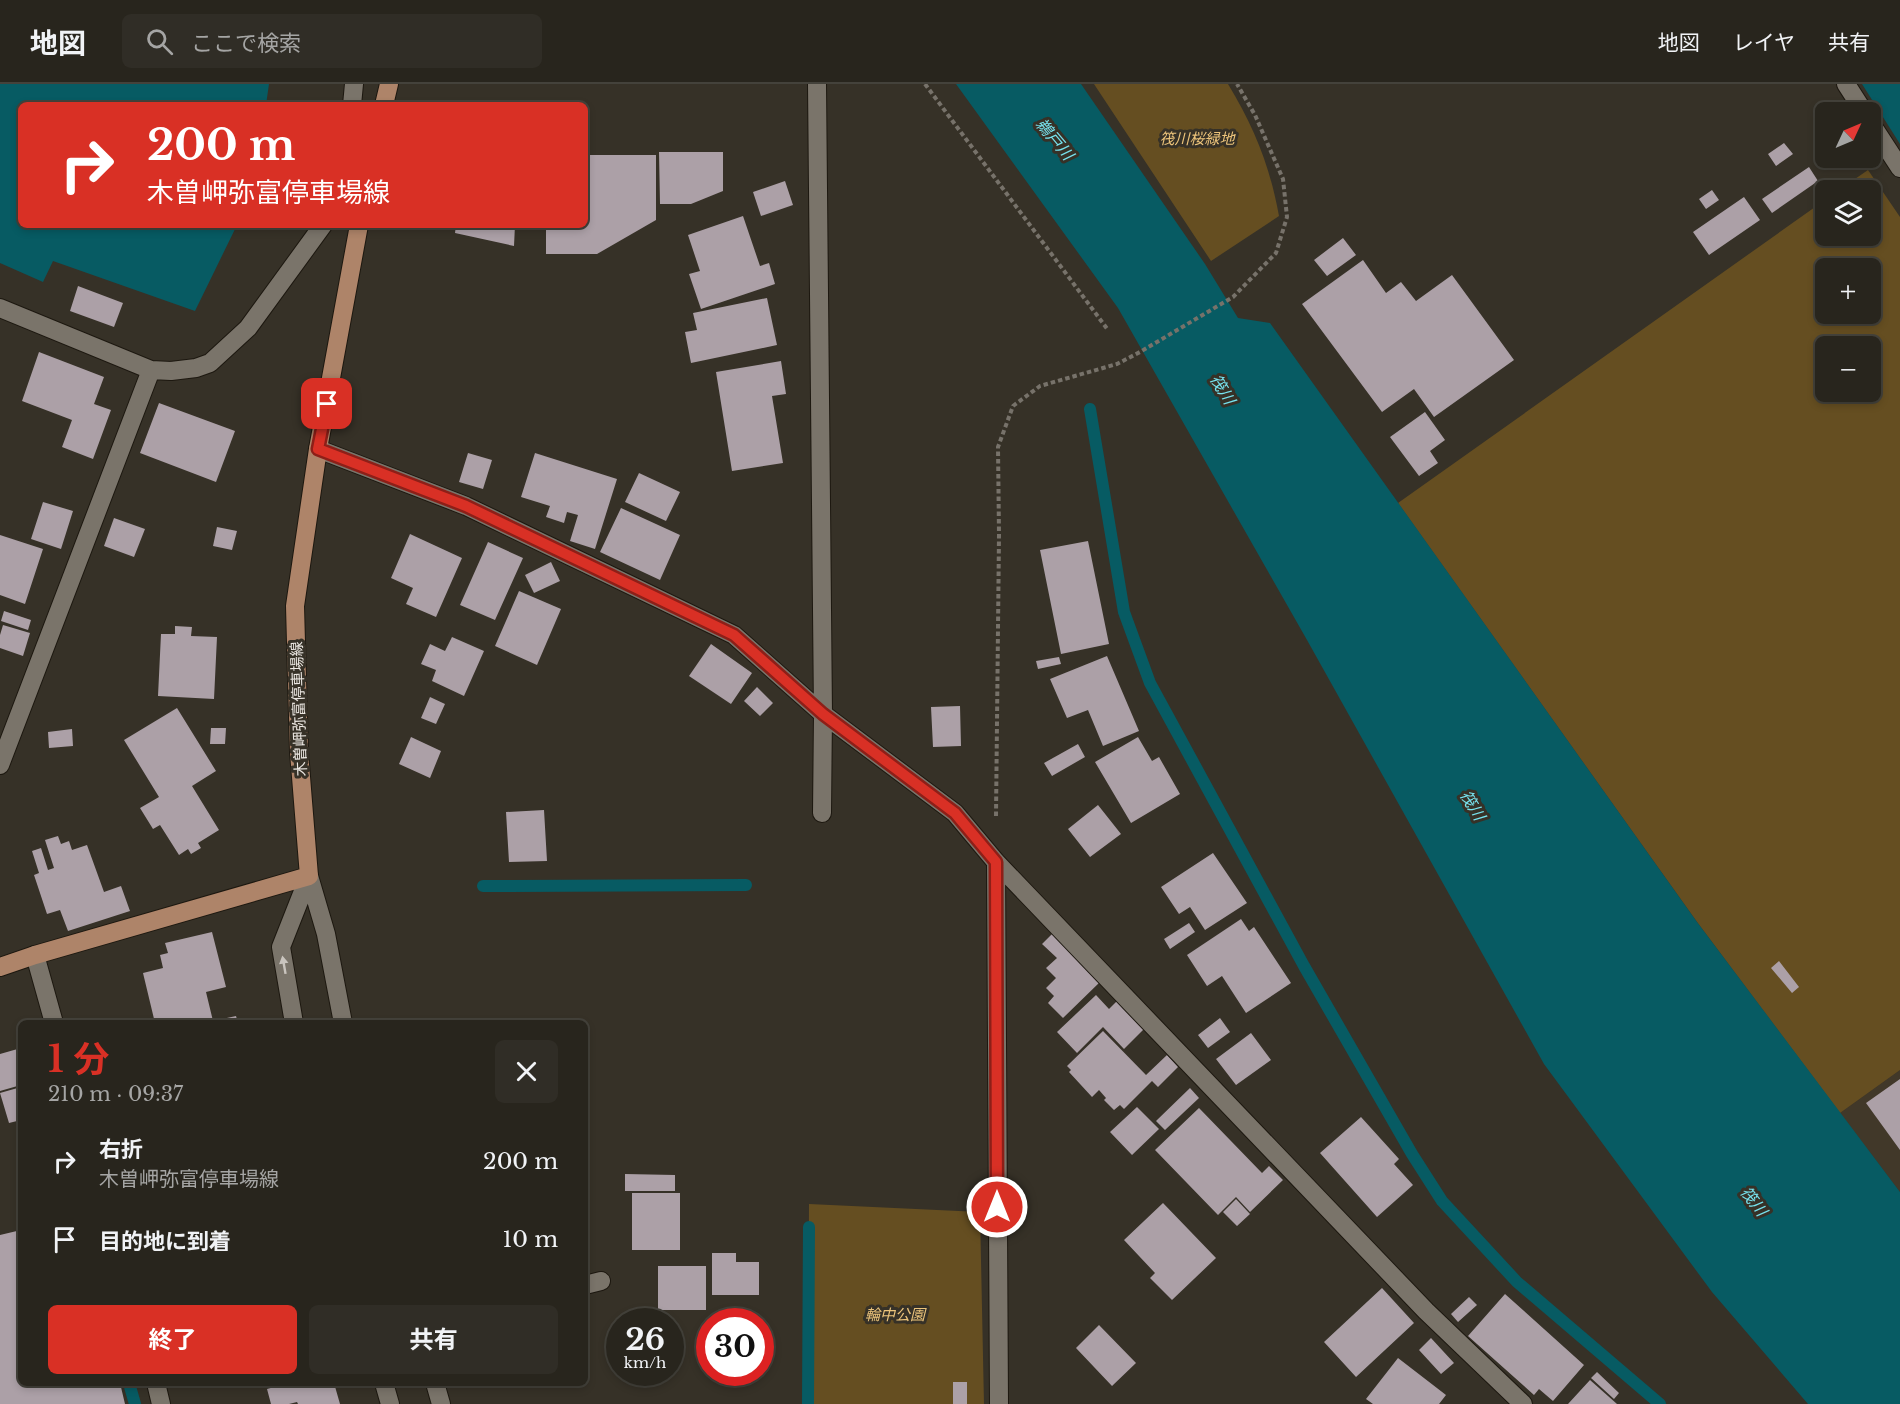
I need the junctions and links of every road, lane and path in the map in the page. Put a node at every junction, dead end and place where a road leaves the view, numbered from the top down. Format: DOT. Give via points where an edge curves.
graph roads {
  1 [pos="354,84"];
  2 [pos="389,84"];
  3 [pos="818,84"];
  4 [pos="925,84"];
  5 [pos="1237,84"];
  6 [pos="1846,84"];
  7 [pos="352,102"];
  8 [pos="385,102"];
  9 [pos="1858,102"];
  10 [pos="1881,139"];
  11 [pos="1900,168"];
  12 [pos="321,228"];
  13 [pos="358,228"];
  14 [pos="0,308"];
  15 [pos="1108,330"];
  16 [pos="151,370"];
  17 [pos="318,449"];
  18 [pos="823,714"];
  19 [pos="0,765"];
  20 [pos="822,813"];
  21 [pos="996,862"];
  22 [pos="309,876"];
  23 [pos="35,955"];
  24 [pos="0,967"];
  25 [pos="53,1020"];
  26 [pos="293,1020"];
  27 [pos="342,1020"];
  28 [pos="157,1386"];
  29 [pos="385,1386"];
  30 [pos="436,1386"];
  31 [pos="162,1404"];
  32 [pos="390,1404"];
  33 [pos="441,1404"];
  34 [pos="999,1404"];
  35 [pos="1523,1404"];
  1 -- 7 [label="street"];
  2 -- 8 [label="main road"];
  3 -- 18 [label="street"];
  4 -- 15 [label="path"];
  5 -- 21 [label="path" via="1282,179 1287,217 1276,253 1233,297 1140,352 1117,364 1040,386 1013,406 998,447"];
  6 -- 9 [label="street"];
  10 -- 11 [label="street"];
  12 -- 16 [label="street" via="248,328 210,363 171,371"];
  13 -- 17 [label="main road, 木曽岬弥富停車場線"];
  14 -- 16 [label="street"];
  16 -- 19 [label="street"];
  17 -- 18 [label="street" via="466,506 734,635"];
  17 -- 22 [label="main road, 木曽岬弥富停車場線" via="295,606 299,752"];
  18 -- 20 [label="street"];
  18 -- 21 [label="street" via="955,813"];
  21 -- 34 [label="street"];
  21 -- 35 [label="street" via="1426,1311"];
  22 -- 23 [label="main road"];
  26 -- 22 [label="street, one-way" via="281,947"];
  22 -- 27 [label="street" via="326,934"];
  23 -- 24 [label="main road"];
  23 -- 25 [label="street"];
  28 -- 31 [label="street"];
  29 -- 32 [label="street"];
  30 -- 33 [label="street"];
}
